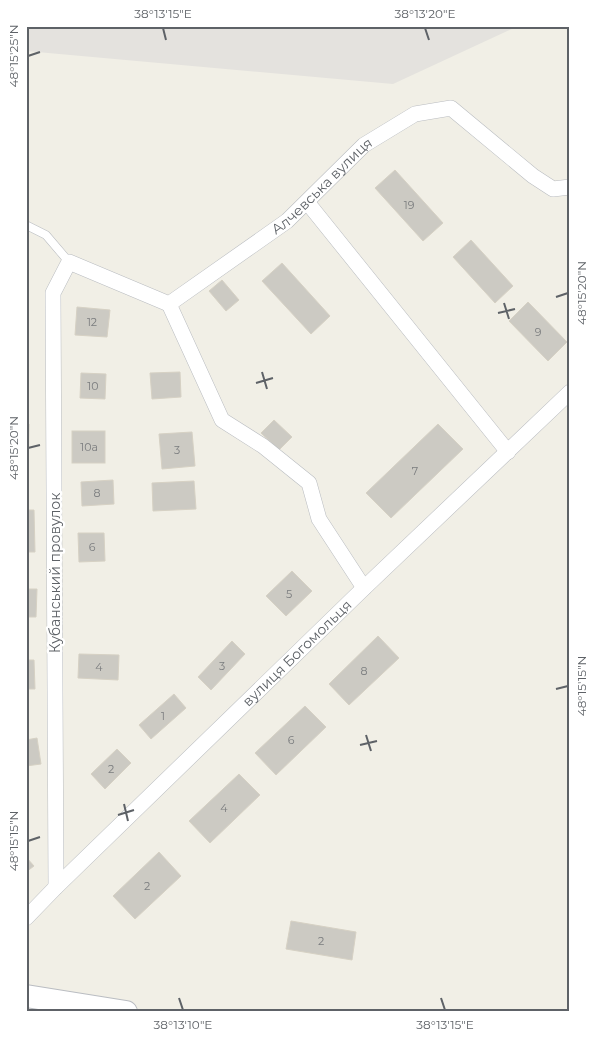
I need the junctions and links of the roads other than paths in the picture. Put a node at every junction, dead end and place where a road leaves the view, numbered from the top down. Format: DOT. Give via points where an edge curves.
graph roads {
  1 [pos="570,187"];
  2 [pos="307,202"];
  3 [pos="26,226"];
  4 [pos="69,262"];
  5 [pos="169,304"];
  6 [pos="570,392"];
  7 [pos="508,452"];
  8 [pos="364,588"];
  9 [pos="56,888"];
  10 [pos="26,918"];
  11 [pos="26,996"];
  12 [pos="126,1012"];
  1 -- 2 [label="street, Алчевська вулиця" via="553,189 533,176 451,108 415,114 364,145"];
  2 -- 5 [label="street, Алчевська вулиця" via="288,221"];
  2 -- 7 [label="street"];
  3 -- 4 [label="lane" via="46,235"];
  4 -- 5 [label="street"];
  4 -- 9 [label="street, Кубанський провулок" via="53,293"];
  5 -- 8 [label="street" via="222,420 264,446 309,483 319,519"];
  6 -- 7 [label="street, вулиця Богомольця"];
  7 -- 8 [label="street, вулиця Богомольця"];
  8 -- 9 [label="street, вулиця Богомольця"];
  9 -- 10 [label="street, вулиця Богомольця"];
  11 -- 12 [label="street"];
}
